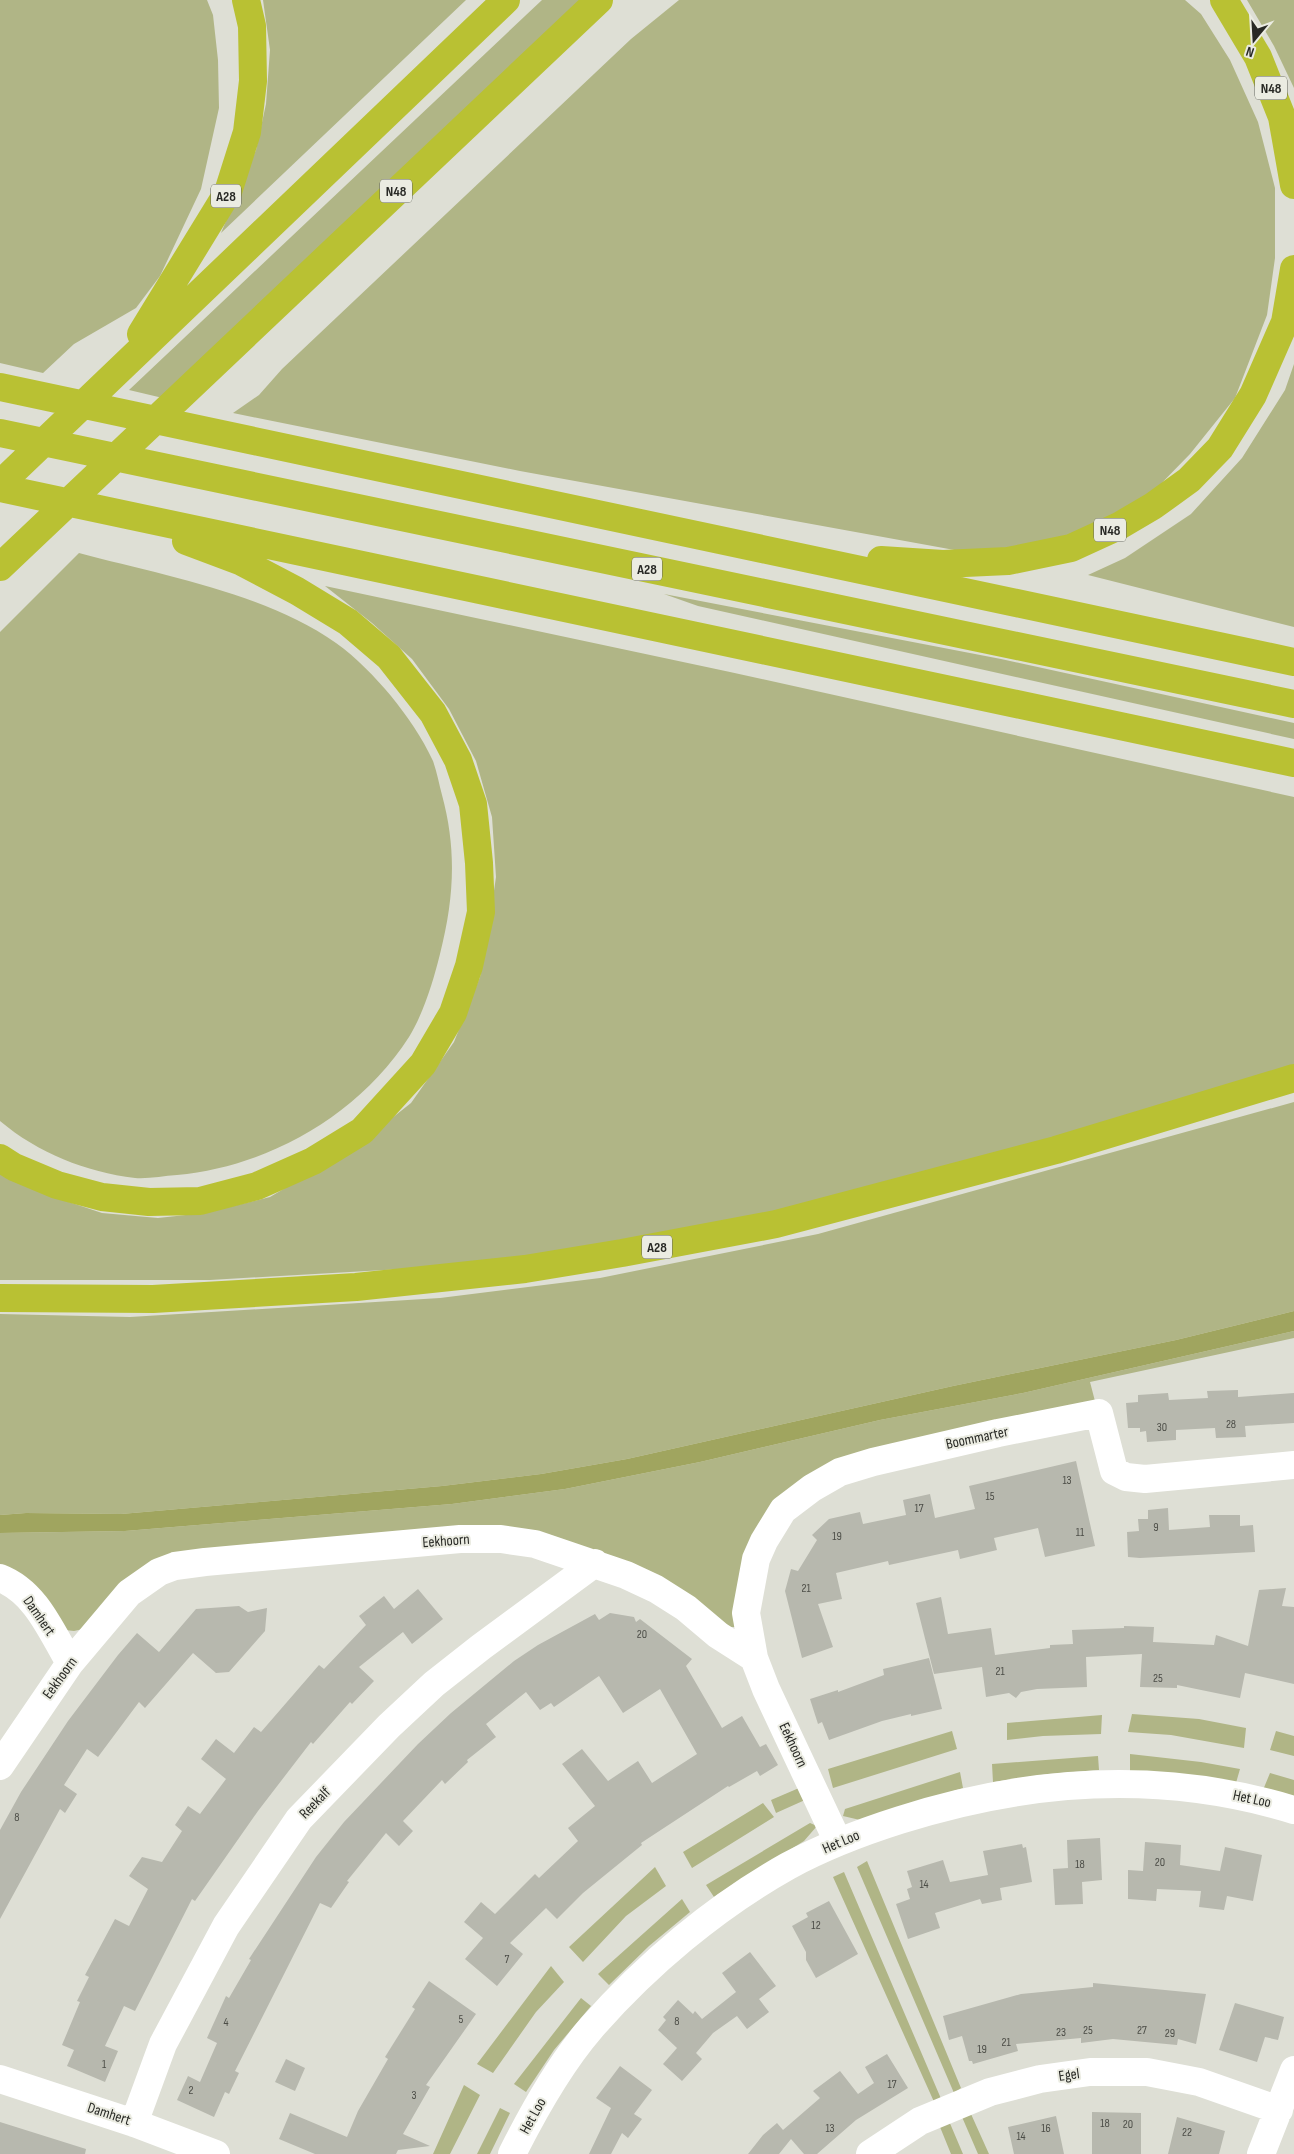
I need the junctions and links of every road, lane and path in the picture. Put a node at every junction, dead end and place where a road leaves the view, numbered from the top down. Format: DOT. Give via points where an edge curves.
graph roads {
  1 [pos="246,0"];
  2 [pos="506,0"];
  3 [pos="599,0"];
  4 [pos="1224,0"];
  5 [pos="1294,185"];
  6 [pos="1294,269"];
  7 [pos="121,367"];
  8 [pos="0,387"];
  9 [pos="0,433"];
  10 [pos="0,484"];
  11 [pos="0,488"];
  12 [pos="108,510"];
  13 [pos="783,554"];
  14 [pos="0,566"];
  15 [pos="1294,662"];
  16 [pos="1294,704"];
  17 [pos="1294,763"];
  18 [pos="1294,1078"];
  19 [pos="0,1158"];
  20 [pos="0,1298"];
  21 [pos="1294,1466"];
  22 [pos="595,1563"];
  23 [pos="0,1578"];
  24 [pos="754,1658"];
  25 [pos="70,1663"];
  26 [pos="0,1766"];
  27 [pos="1294,1810"];
  28 [pos="838,1842"];
  29 [pos="1294,2070"];
  30 [pos="0,2079"];
  31 [pos="1279,2110"];
  32 [pos="134,2123"];
  33 [pos="216,2154"];
  34 [pos="512,2154"];
  35 [pos="870,2154"];
  36 [pos="1262,2154"];
  1 -- 7 [label="highway, A28" via="252,26 253,81 247,132 228,192"];
  2 -- 7 [label="highway"];
  3 -- 14 [label="highway, N48"];
  4 -- 5 [label="highway, N48" via="1258,57 1282,118"];
  6 -- 13 [label="highway, N48" via="1285,322 1253,395 1220,448 1189,480 1118,526 1071,548 1008,561 943,564"];
  7 -- 10 [label="highway, A28"];
  8 -- 13 [label="highway"];
  9 -- 16 [label="highway, A28"];
  11 -- 12 [label="highway"];
  12 -- 17 [label="highway"];
  12 -- 19 [label="highway" via="242,562 298,591 348,622 389,657 432,713 458,760 473,804 481,912 453,1013 423,1064 362,1132 313,1161 257,1186 200,1201 149,1202 102,1197 57,1186"];
  13 -- 15 [label="highway"];
  18 -- 20 [label="highway, A28" via="1056,1150 796,1219 622,1254 525,1269 356,1288 153,1299"];
  21 -- 24 [label="street, Boommarter" via="1145,1479 1126,1477 1114,1471 1099,1413 988,1435 840,1472 783,1510 760,1550 746,1612"];
  22 -- 24 [label="street, Eekhoorn" via="656,1590"];
  22 -- 25 [label="street, Eekhoorn" via="535,1544 501,1539 460,1539 175,1566 158,1572 129,1593"];
  22 -- 32 [label="street, Reekalf" via="434,1684 299,1819 226,1926 163,2044"];
  23 -- 25 [label="street, Damhert" via="29,1597"];
  24 -- 28 [label="street, Eekhoorn"];
  25 -- 26 [label="street, Eekhoorn"];
  27 -- 28 [label="street, Het Loo" via="1217,1792 1142,1784 1085,1784 987,1796 934,1809"];
  28 -- 34 [label="street, Het Loo" via="770,1877 707,1919 629,1989 590,2029 554,2079"];
  29 -- 31 [label="street"];
  30 -- 32 [label="street, Damhert"];
  31 -- 35 [label="street, Egel" via="1199,2082 1147,2072 1090,2072 990,2092 920,2121"];
  31 -- 36 [label="street"];
  32 -- 33 [label="street, Damhert"];
}
